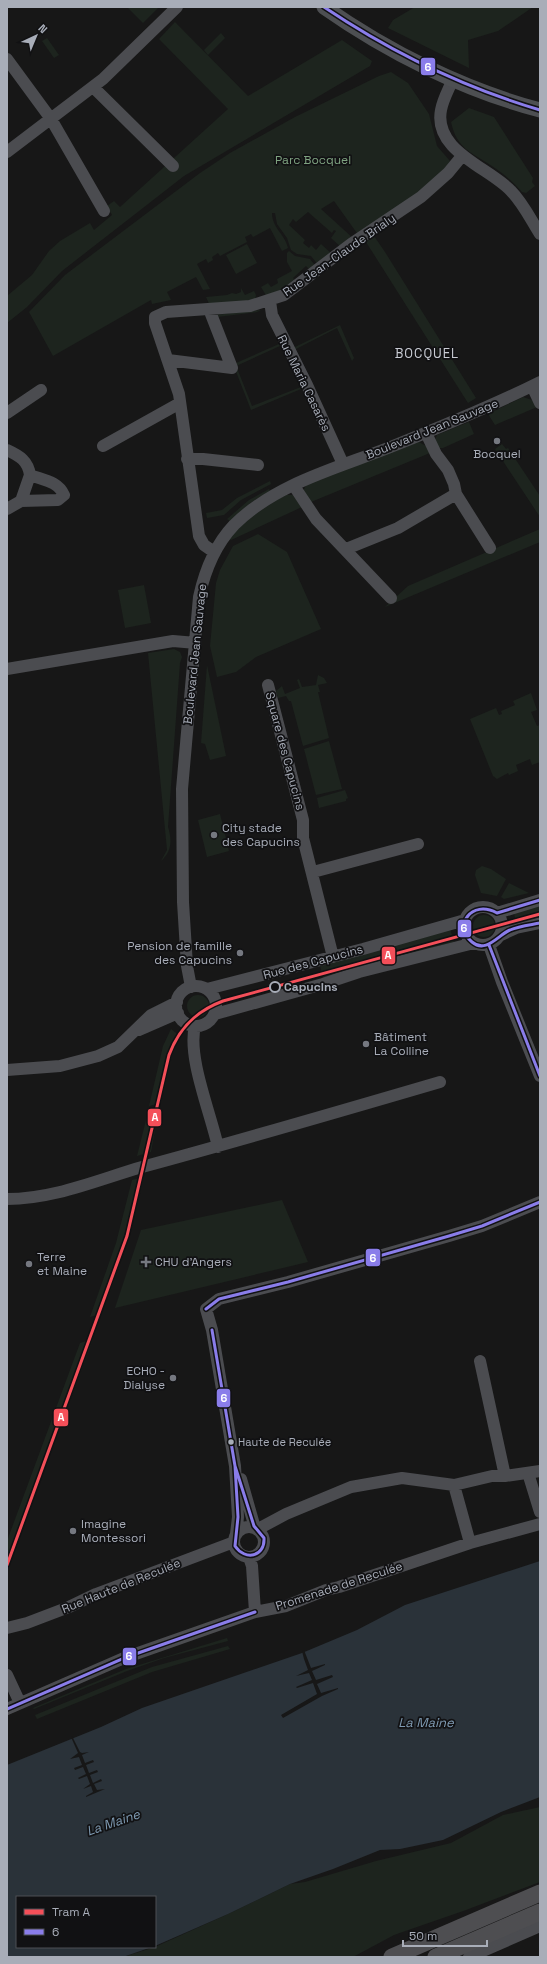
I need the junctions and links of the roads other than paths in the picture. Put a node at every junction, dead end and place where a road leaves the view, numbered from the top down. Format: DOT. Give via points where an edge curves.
graph roads {
  1 [pos="177,7"];
  2 [pos="324,7"];
  3 [pos="7,59"];
  4 [pos="453,79"];
  5 [pos="93,87"];
  6 [pos="540,110"];
  7 [pos="51,119"];
  8 [pos="7,152"];
  9 [pos="462,156"];
  10 [pos="173,166"];
  11 [pos="104,210"];
  12 [pos="540,234"];
  13 [pos="270,301"];
  14 [pos="209,310"];
  15 [pos="168,360"];
  16 [pos="536,384"];
  17 [pos="41,390"];
  18 [pos="180,403"];
  19 [pos="540,403"];
  20 [pos="7,413"];
  21 [pos="426,433"];
  22 [pos="103,446"];
  23 [pos="7,450"];
  24 [pos="188,459"];
  25 [pos="343,464"];
  26 [pos="258,465"];
  27 [pos="30,476"];
  28 [pos="294,486"];
  29 [pos="456,494"];
  30 [pos="21,501"];
  31 [pos="7,509"];
  32 [pos="490,548"];
  33 [pos="346,549"];
  34 [pos="214,552"];
  35 [pos="392,598"];
  36 [pos="196,643"];
  37 [pos="7,669"];
  38 [pos="268,685"];
  39 [pos="418,844"];
  40 [pos="312,872"];
  41 [pos="540,900"];
  42 [pos="496,913"];
  43 [pos="466,920"];
  44 [pos="540,923"];
  45 [pos="500,935"];
  46 [pos="474,943"];
  47 [pos="489,945"];
  48 [pos="333,957"];
  49 [pos="191,987"];
  50 [pos="207,989"];
  51 [pos="178,1007"];
  52 [pos="215,1014"];
  53 [pos="195,1026"];
  54 [pos="7,1070"];
  55 [pos="540,1076"];
  56 [pos="440,1082"];
  57 [pos="218,1147"];
  58 [pos="13,1199"];
  59 [pos="540,1202"];
  60 [pos="7,1205"];
  61 [pos="480,1361"];
  62 [pos="235,1466"];
  63 [pos="534,1472"];
  64 [pos="505,1476"];
  65 [pos="454,1485"];
  66 [pos="540,1512"];
  67 [pos="540,1524"];
  68 [pos="256,1528"];
  69 [pos="235,1538"];
  70 [pos="470,1543"];
  71 [pos="249,1557"];
  72 [pos="255,1612"];
  73 [pos="7,1628"];
  74 [pos="7,1675"];
  75 [pos="20,1703"];
  76 [pos="7,1709"];
  77 [pos="540,1893"];
  78 [pos="540,1912"];
  79 [pos="540,1926"];
  80 [pos="392,1957"];
  81 [pos="436,1957"];
  82 [pos="469,1957"];
  1 -- 5 [label="street"];
  2 -- 4 [label="main road" via="388,48"];
  3 -- 7 [label="street"];
  4 -- 6 [label="main road"];
  4 -- 9 [label="street" via="442,106 441,117 448,138"];
  5 -- 7 [label="street"];
  5 -- 10 [label="street"];
  7 -- 8 [label="street"];
  7 -- 11 [label="street"];
  9 -- 12 [label="street" via="496,177 512,191"];
  9 -- 13 [label="street, Rue Jean-Claude Brialy" via="448,173 417,201 346,248 294,288"];
  13 -- 14 [label="street, Rue Jean-Claude Brialy" via="250,306"];
  13 -- 25 [label="street, Rue Maria Casarès" via="272,315"];
  14 -- 15 [label="street, Rue Jean-Claude Brialy" via="166,312 155,317"];
  14 -- 15 [label="street" via="232,368"];
  15 -- 18 [label="street, Rue Jean-Claude Brialy"];
  16 -- 19 [label="street"];
  16 -- 21 [label="street, Boulevard Jean Sauvage"];
  17 -- 20 [label="street"];
  18 -- 22 [label="street"];
  18 -- 24 [label="street, Rue Jean-Claude Brialy"];
  21 -- 25 [label="street, Boulevard Jean Sauvage"];
  21 -- 29 [label="street" via="436,454 448,470"];
  23 -- 27 [label="street" via="26,462"];
  24 -- 26 [label="street"];
  24 -- 34 [label="street, Rue Jean-Claude Brialy" via="199,536 204,545"];
  25 -- 28 [label="street, Boulevard Jean Sauvage" via="313,475"];
  27 -- 30 [label="street"];
  27 -- 30 [label="street" via="54,483 62,488 64,495 58,500"];
  28 -- 33 [label="street" via="316,518"];
  28 -- 34 [label="street, Boulevard Jean Sauvage" via="257,506 235,524"];
  29 -- 32 [label="street"];
  29 -- 33 [label="street" via="398,528"];
  30 -- 31 [label="street"];
  33 -- 35 [label="street"];
  34 -- 36 [label="street, Boulevard Jean Sauvage" via="204,575 199,597"];
  36 -- 37 [label="street" via="173,641"];
  36 -- 49 [label="street, Boulevard Jean Sauvage" via="182,789 183,902 187,966"];
  38 -- 40 [label="street, Square des Capucins" via="303,820 303,838"];
  39 -- 40 [label="street"];
  40 -- 48 [label="street, Square des Capucins"];
  41 -- 42 [label="street"];
  42 -- 43 [label="street, Rue des Capucins" via="490,908 479,908 470,912"];
  42 -- 45 [label="street" via="502,922"];
  43 -- 46 [label="street" via="465,933"];
  43 -- 48 [label="street, Rue des Capucins"];
  44 -- 45 [label="street" via="516,928"];
  45 -- 47 [label="street"];
  46 -- 47 [label="street, Rue des Capucins"];
  46 -- 52 [label="street, Rue des Capucins" via="359,972"];
  47 -- 55 [label="street"];
  48 -- 50 [label="street, Rue des Capucins"];
  49 -- 50 [label="street"];
  49 -- 51 [label="street" via="183,992"];
  50 -- 52 [label="street" via="216,1001"];
  51 -- 53 [label="street" via="184,1022"];
  51 -- 54 [label="street" via="151,1015 118,1047 98,1056 60,1066"];
  52 -- 53 [label="street" via="207,1023"];
  53 -- 57 [label="street" via="193,1041 196,1061"];
  56 -- 57 [label="street"];
  57 -- 58 [label="street" via="57,1194"];
  58 -- 60 [label="street"];
  59 -- 62 [label="street" via="482,1226 449,1236 219,1299 206,1309 212,1330"];
  61 -- 64 [label="street"];
  62 -- 68 [label="street"];
  62 -- 69 [label="street" via="238,1517"];
  63 -- 64 [label="street"];
  63 -- 66 [label="street"];
  64 -- 65 [label="street" via="492,1476"];
  65 -- 68 [label="street" via="402,1478 351,1487"];
  65 -- 70 [label="street"];
  67 -- 70 [label="street, Promenade de Reculée"];
  68 -- 69 [label="street" via="246,1527"];
  68 -- 71 [label="street" via="264,1537 264,1546 258,1554"];
  69 -- 71 [label="street" via="237,1550"];
  69 -- 73 [label="street, Rue Haute de Reculée" via="69,1607"];
  70 -- 72 [label="street, Promenade de Reculée" via="286,1606"];
  71 -- 72 [label="street" via="252,1566"];
  72 -- 75 [label="street, Promenade de Reculée" via="124,1658"];
  74 -- 75 [label="street"];
  75 -- 76 [label="street, Promenade de Reculée"];
  77 -- 80 [label="highway"];
  78 -- 81 [label="highway"];
  79 -- 82 [label="street"];
}
